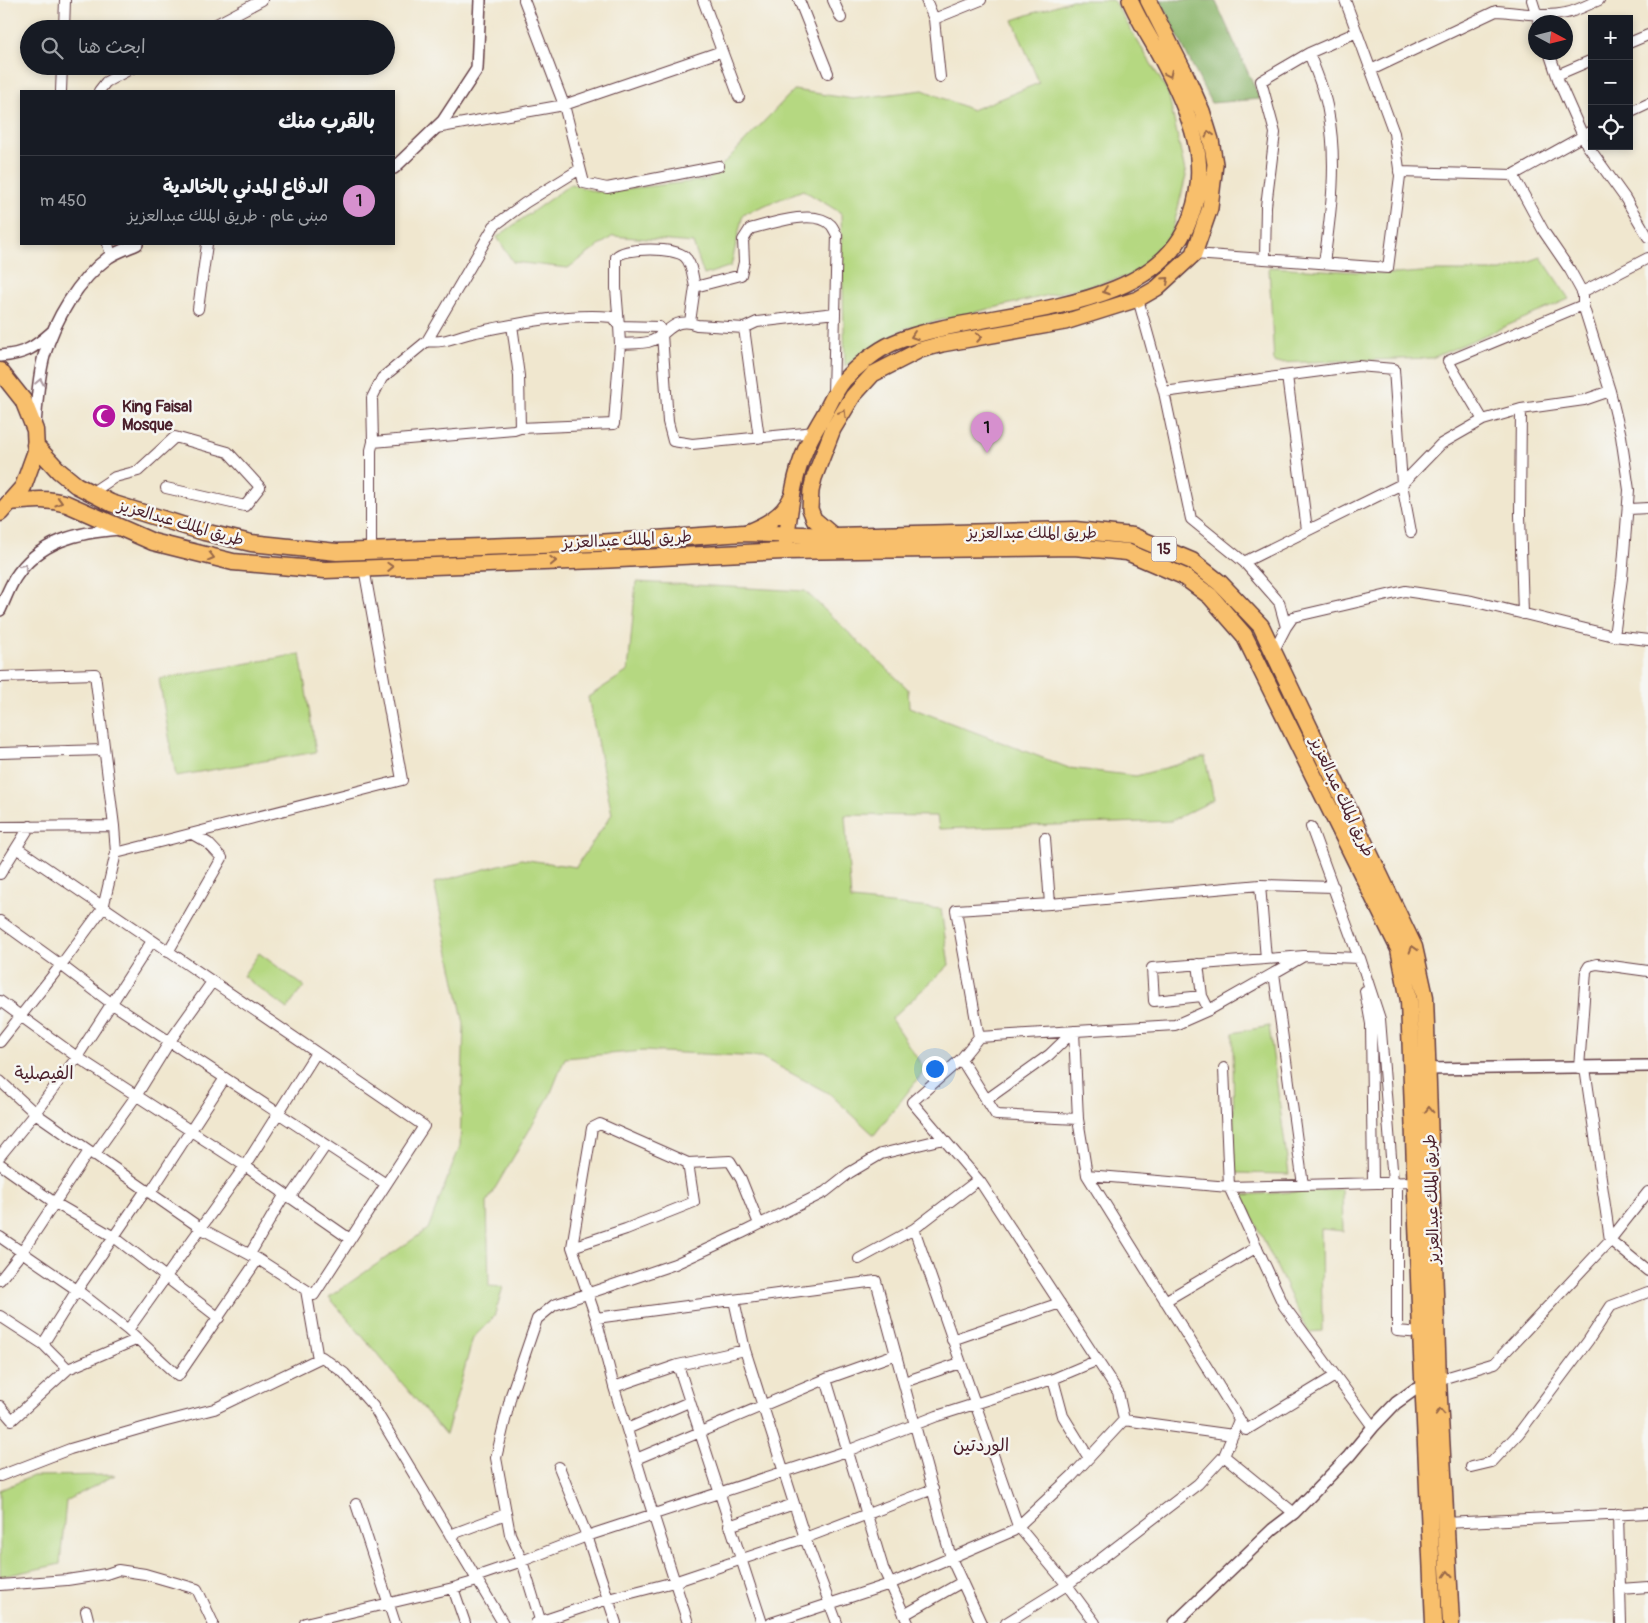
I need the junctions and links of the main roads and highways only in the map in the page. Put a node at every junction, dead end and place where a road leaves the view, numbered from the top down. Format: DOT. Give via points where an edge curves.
graph roads {
  1 [pos="1130,0"];
  2 [pos="1148,0"];
  3 [pos="1163,45"];
  4 [pos="0,371"];
  5 [pos="35,438"];
  6 [pos="795,490"];
  7 [pos="810,497"];
  8 [pos="5,507"];
  9 [pos="744,533"];
  10 [pos="834,536"];
  11 [pos="793,543"];
  12 [pos="1430,1383"];
  13 [pos="1434,1623"];
  14 [pos="1451,1623"];
  1 -- 3 [label="main road" via="1142,25"];
  2 -- 3 [label="main road"];
  3 -- 6 [label="main road, one-way" via="1195,140 1199,168 1198,195 1188,226 1170,253 1160,264 1125,285 1078,301 927,332 878,352 844,380 833,397 804,451"];
  7 -- 3 [label="main road, one-way" via="833,430 853,396 873,374 920,350 1065,322 1138,299 1157,288 1194,254 1210,208 1215,164 1202,111"];
  4 -- 5 [label="highway" via="23,400"];
  5 -- 8 [label="highway" via="36,451 27,478"];
  5 -- 9 [label="highway, طريق الملك عبدالعزيز / 15" via="59,471 76,485 111,503 156,519 251,543 337,552 597,543"];
  6 -- 9 [label="main road" via="778,516"];
  6 -- 11 [label="main road"];
  7 -- 10 [label="main road" via="814,519"];
  7 -- 11 [label="main road"];
  8 -- 11 [label="highway, طريق الملك عبدالعزيز / 15, one-way" via="39,499 53,500 153,542 233,562 325,570 599,560"];
  9 -- 11 [label="highway, طريق الملك عبدالعزيز / 15"];
  10 -- 11 [label="highway, طريق الملك عبدالعزيز / 15"];
  12 -- 10 [label="highway, طريق الملك عبدالعزيز / 15, one-way" via="1425,997 1414,947 1261,626 1220,583 1192,561 1133,536 1075,530"];
  11 -- 12 [label="highway, طريق الملك عبدالعزيز / 15" via="1074,546 1128,552 1183,576 1210,596 1244,636 1399,949 1409,1002 1421,1333"];
  12 -- 13 [label="highway, طريق الملك عبدالعزيز / 15"];
  14 -- 12 [label="highway, طريق الملك عبدالعزيز / 15, one-way" via="1445,1523"];
}
